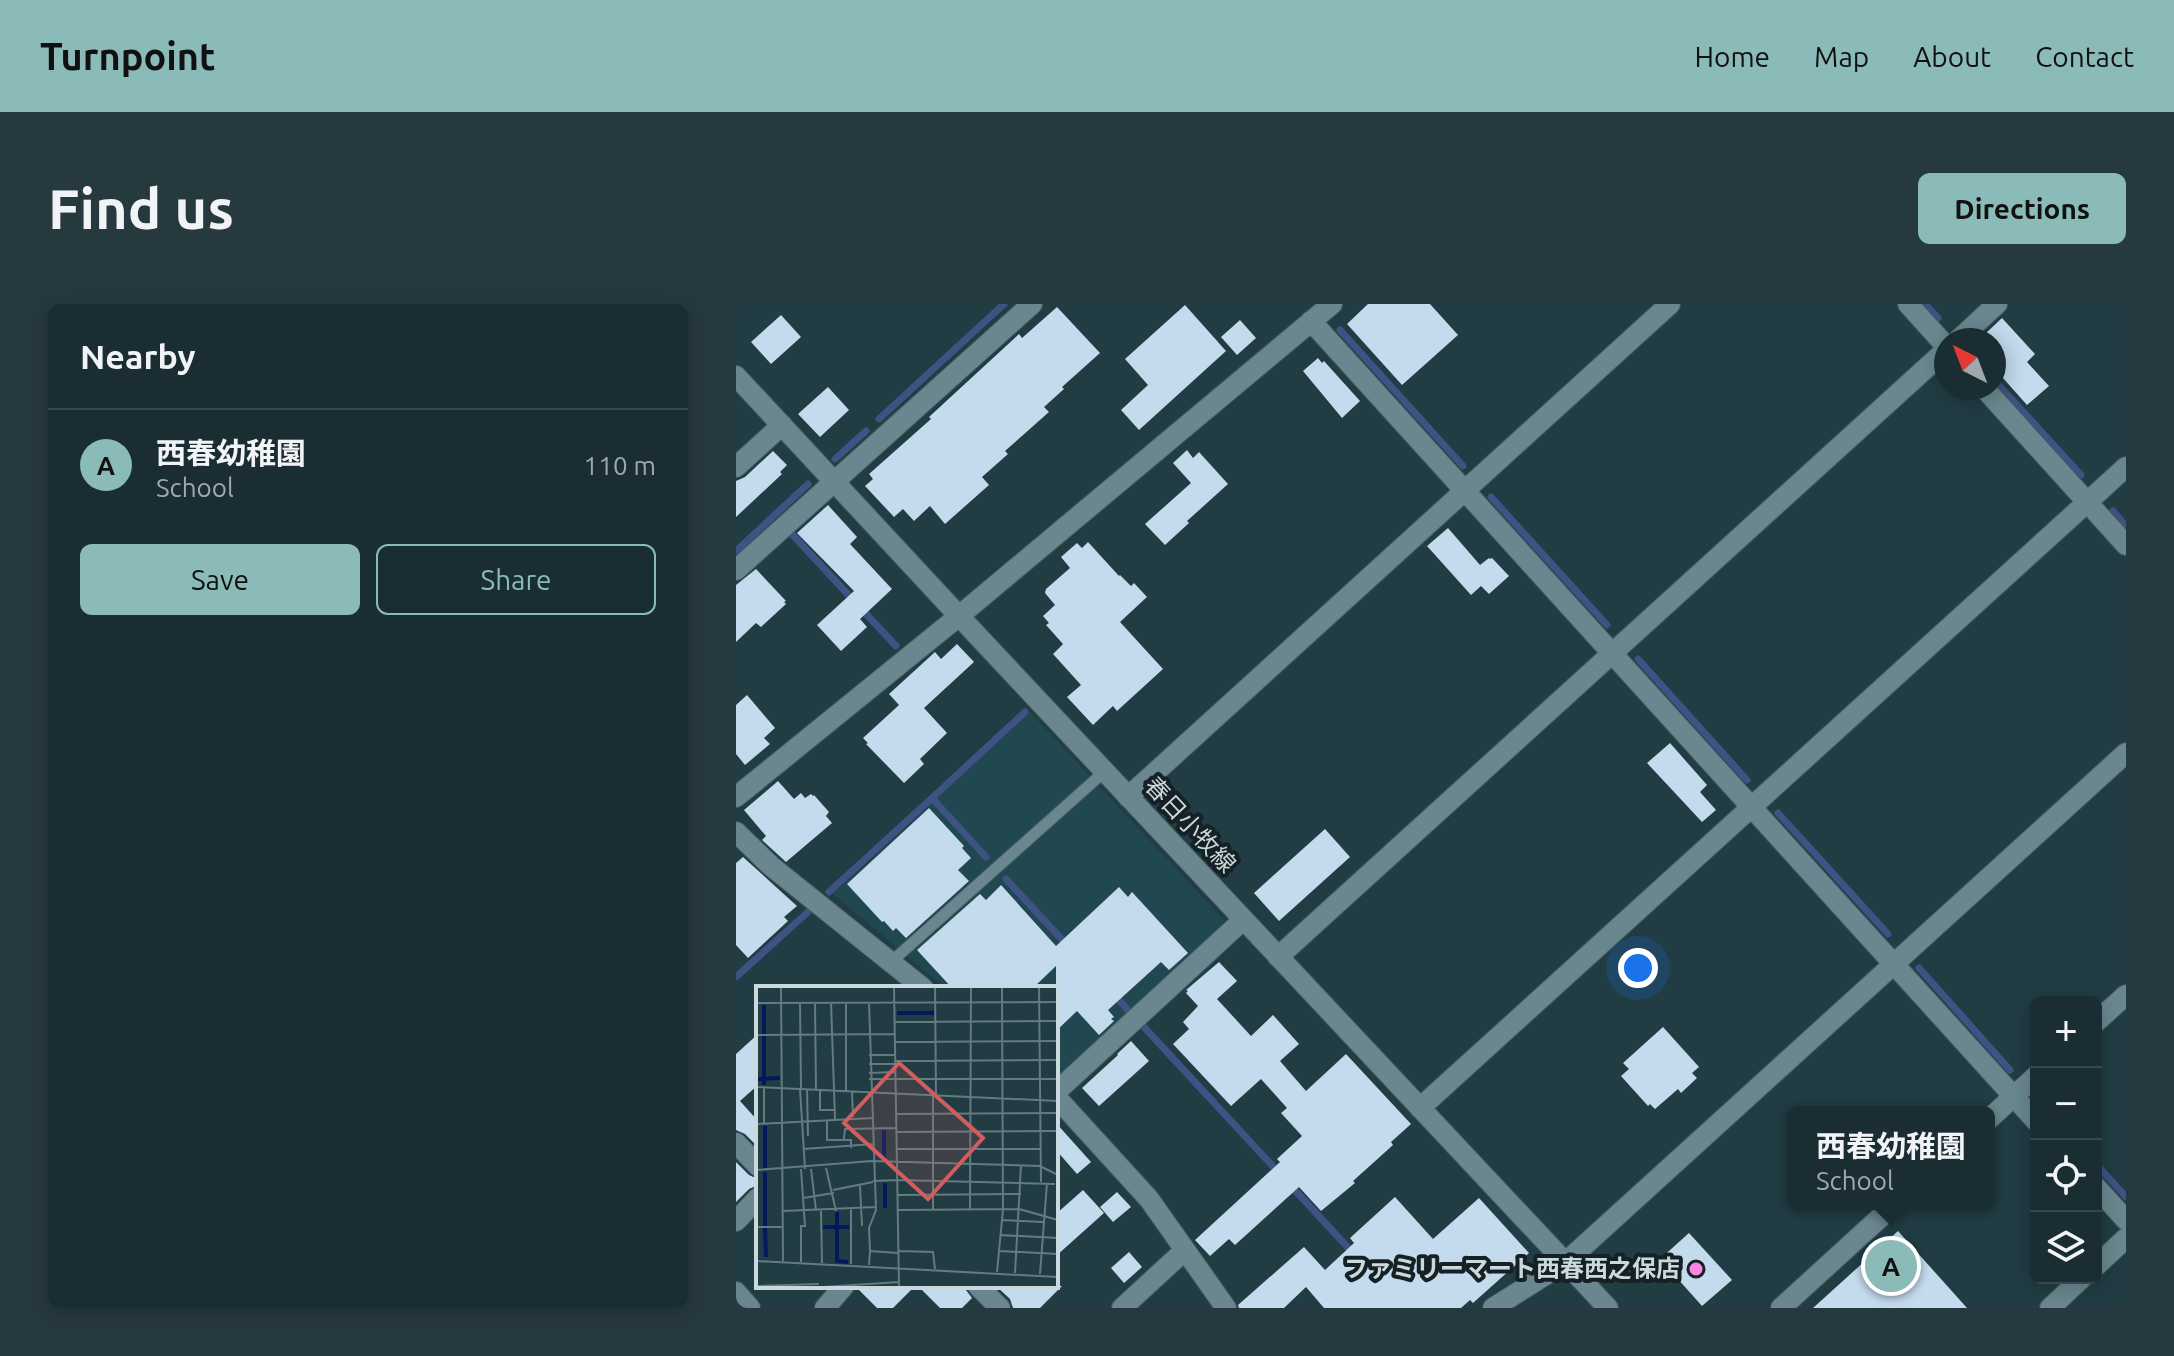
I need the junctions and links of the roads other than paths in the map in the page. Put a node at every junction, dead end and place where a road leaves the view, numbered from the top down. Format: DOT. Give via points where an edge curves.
graph roads {
  1 [pos="1032,304"];
  2 [pos="1332,304"];
  3 [pos="1670,304"];
  4 [pos="1908,304"];
  5 [pos="1997,304"];
  6 [pos="1311,321"];
  7 [pos="1971,328"];
  8 [pos="1934,334"];
  9 [pos="1934,359"];
  10 [pos="736,376"];
  11 [pos="1995,400"];
  12 [pos="782,425"];
  13 [pos="736,467"];
  14 [pos="2126,467"];
  15 [pos="834,482"];
  16 [pos="1465,491"];
  17 [pos="2087,502"];
  18 [pos="2126,545"];
  19 [pos="736,570"];
  20 [pos="959,616"];
  21 [pos="1612,654"];
  22 [pos="2126,753"];
  23 [pos="1104,772"];
  24 [pos="736,797"];
  25 [pos="1128,797"];
  26 [pos="1751,807"];
  27 [pos="736,832"];
  28 [pos="1243,920"];
  29 [pos="1278,957"];
  30 [pos="891,962"];
  31 [pos="1894,964"];
  32 [pos="921,986"];
  33 [pos="2126,995"];
  34 [pos="2102,1017"];
  35 [pos="2030,1081"];
  36 [pos="1058,1093"];
  37 [pos="2014,1096"];
  38 [pos="1058,1097"];
  39 [pos="1420,1108"];
  40 [pos="1995,1113"];
  41 [pos="2030,1114"];
  42 [pos="736,1143"];
  43 [pos="756,1164"];
  44 [pos="2102,1194"];
  45 [pos="756,1200"];
  46 [pos="1888,1210"];
  47 [pos="2126,1220"];
  48 [pos="736,1221"];
  49 [pos="2126,1238"];
  50 [pos="1184,1251"];
  51 [pos="2102,1260"];
  52 [pos="1566,1262"];
  53 [pos="2076,1284"];
  54 [pos="842,1288"];
  55 [pos="980,1288"];
  56 [pos="736,1292"];
  57 [pos="750,1308"];
  58 [pos="825,1308"];
  59 [pos="1000,1308"];
  60 [pos="1122,1308"];
  61 [pos="1226,1308"];
  62 [pos="1493,1308"];
  63 [pos="1608,1308"];
  64 [pos="1781,1308"];
  65 [pos="2050,1308"];
  1 -- 15 [label="street"];
  2 -- 6 [label="street"];
  3 -- 16 [label="street"];
  4 -- 8 [label="street"];
  5 -- 7 [label="street"];
  6 -- 16 [label="street"];
  6 -- 20 [label="street"];
  9 -- 21 [label="street"];
  10 -- 12 [label="street, 春日小牧線"];
  11 -- 17 [label="street"];
  12 -- 13 [label="street"];
  12 -- 15 [label="street, 春日小牧線"];
  14 -- 17 [label="street"];
  15 -- 19 [label="street"];
  15 -- 20 [label="street, 春日小牧線"];
  16 -- 21 [label="street"];
  16 -- 25 [label="street"];
  17 -- 18 [label="street"];
  17 -- 26 [label="street"];
  20 -- 23 [label="street, 春日小牧線"];
  20 -- 24 [label="street"];
  21 -- 26 [label="street"];
  21 -- 29 [label="street"];
  22 -- 31 [label="street"];
  23 -- 25 [label="street, 春日小牧線"];
  23 -- 30 [label="lane"];
  25 -- 28 [label="street, 春日小牧線"];
  26 -- 31 [label="street"];
  26 -- 39 [label="street"];
  27 -- 30 [label="street"];
  28 -- 29 [label="street, 春日小牧線"];
  28 -- 36 [label="street"];
  29 -- 39 [label="street, 春日小牧線"];
  30 -- 32 [label="street"];
  31 -- 37 [label="street"];
  31 -- 52 [label="street"];
  33 -- 34 [label="street"];
  35 -- 37 [label="street"];
  37 -- 40 [label="street"];
  37 -- 41 [label="street"];
  38 -- 50 [label="street" via="1149,1199"];
  39 -- 52 [label="street, 春日小牧線"];
  42 -- 43 [label="street"];
  44 -- 47 [label="street"];
  45 -- 48 [label="street"];
  46 -- 64 [label="street"];
  49 -- 51 [label="street"];
  50 -- 60 [label="street"];
  50 -- 61 [label="street"];
  52 -- 62 [label="street"];
  52 -- 63 [label="street, 春日小牧線"];
  53 -- 65 [label="street"];
  54 -- 58 [label="street"];
  55 -- 59 [label="street"];
  56 -- 57 [label="street"];
}
